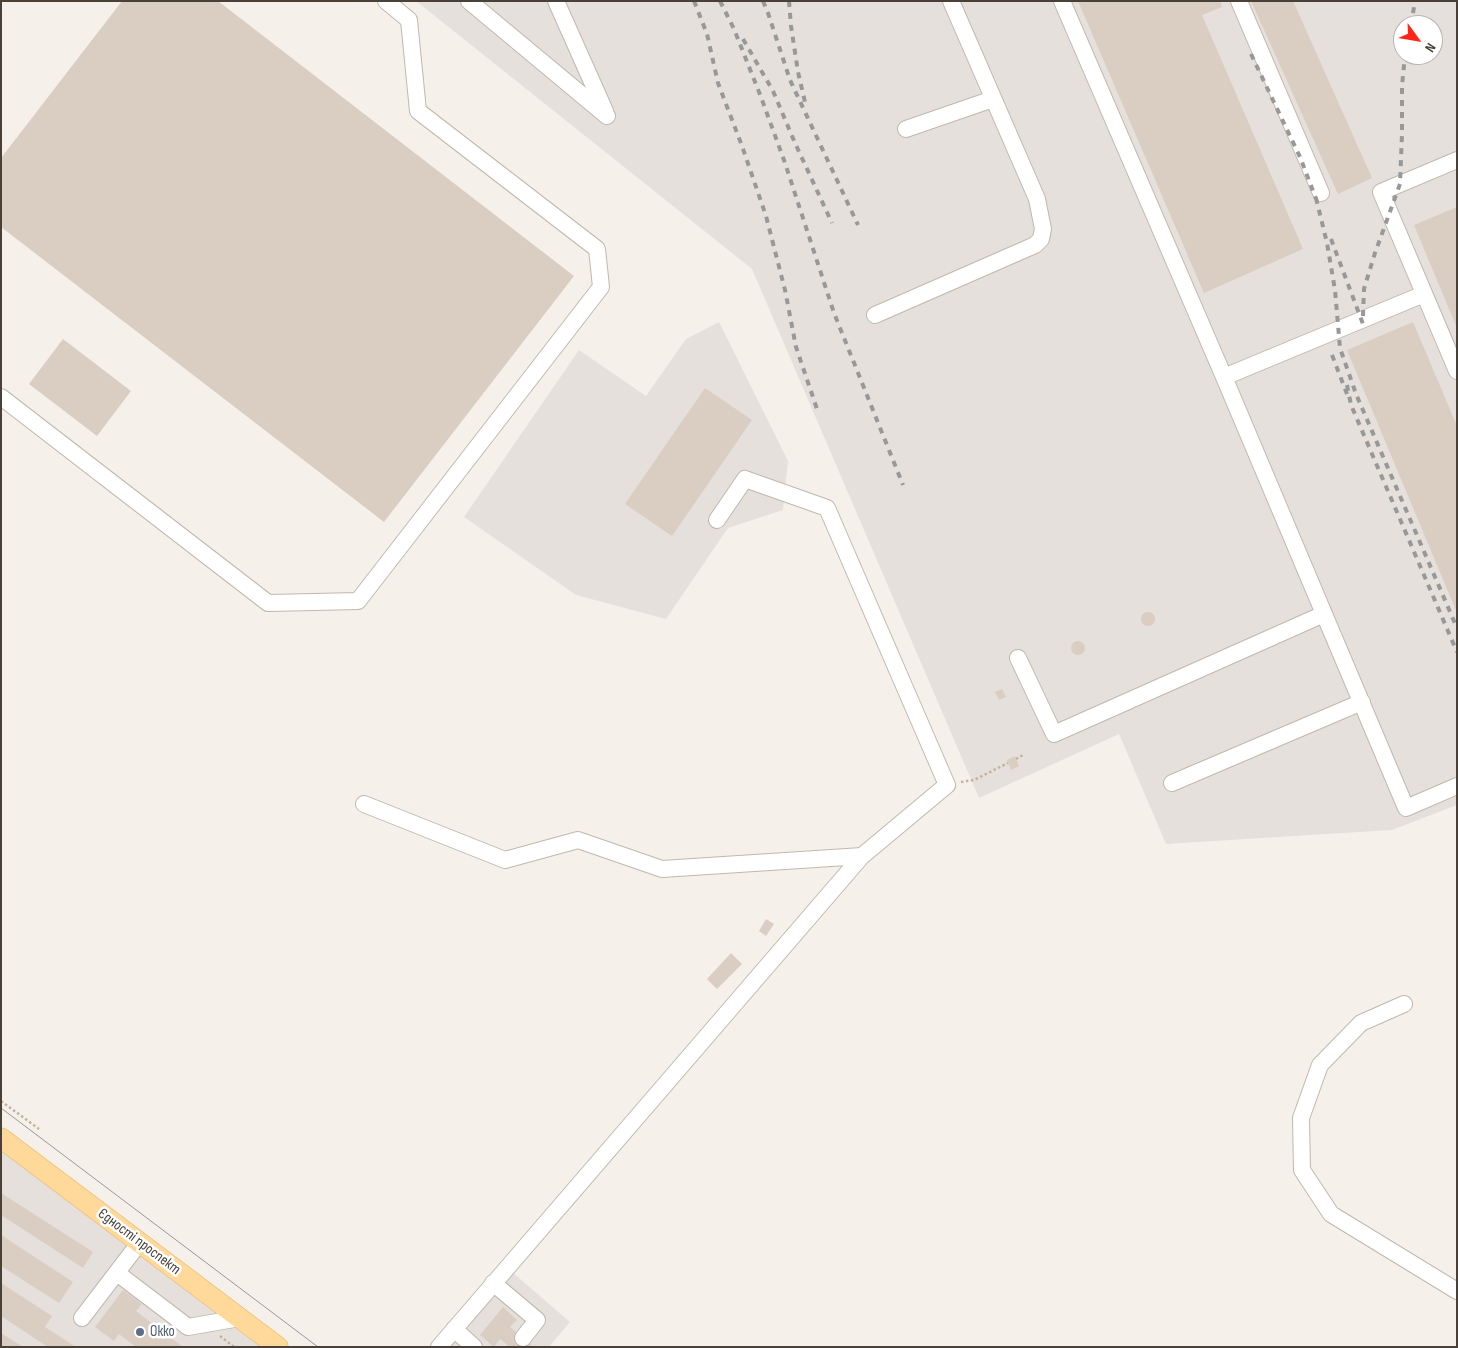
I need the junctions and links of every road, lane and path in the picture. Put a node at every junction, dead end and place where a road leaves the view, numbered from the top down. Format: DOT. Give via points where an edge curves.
graph roads {
  1 [pos="386,1"];
  2 [pos="468,1"];
  3 [pos="556,1"];
  4 [pos="950,1"];
  5 [pos="1062,1"];
  6 [pos="1239,1"];
  7 [pos="993,100"];
  8 [pos="906,129"];
  9 [pos="1457,160"];
  10 [pos="1321,193"];
  11 [pos="1424,294"];
  12 [pos="875,315"];
  13 [pos="1457,371"];
  14 [pos="1224,377"];
  15 [pos="1,397"];
  16 [pos="717,520"];
  17 [pos="1324,614"];
  18 [pos="1018,658"];
  19 [pos="1362,702"];
  20 [pos="1023,756"];
  21 [pos="1016,759"];
  22 [pos="1008,763"];
  23 [pos="974,780"];
  24 [pos="1172,783"];
  25 [pos="1457,786"];
  26 [pos="364,804"];
  27 [pos="862,856"];
  28 [pos="1404,1004"];
  29 [pos="1,1101"];
  30 [pos="38,1129"];
  31 [pos="1,1138"];
  32 [pos="140,1242"];
  33 [pos="117,1273"];
  34 [pos="493,1283"];
  35 [pos="1457,1291"];
  36 [pos="82,1318"];
  37 [pos="240,1318"];
  38 [pos="454,1329"];
  39 [pos="216,1333"];
  40 [pos="523,1338"];
  41 [pos="234,1347"];
  42 [pos="278,1347"];
  43 [pos="438,1347"];
  44 [pos="474,1347"];
  1 -- 15 [label="lane" via="409,20 418,111 598,249 600,287 358,601 268,603"];
  2 -- 3 [label="lane" via="607,116"];
  4 -- 7 [label="lane"];
  5 -- 14 [label="lane"];
  6 -- 10 [label="lane"];
  7 -- 8 [label="lane"];
  7 -- 12 [label="lane" via="1037,199 1043,229 1041,239 1035,245"];
  9 -- 11 [label="lane" via="1381,192"];
  11 -- 13 [label="lane"];
  11 -- 14 [label="lane"];
  14 -- 17 [label="lane"];
  16 -- 27 [label="lane" via="746,479 827,508 948,785"];
  17 -- 18 [label="lane" via="1054,734"];
  17 -- 19 [label="lane"];
  19 -- 24 [label="lane"];
  19 -- 25 [label="lane" via="1406,808"];
  20 -- 21 [label="path"];
  22 -- 23 [label="path"];
  26 -- 27 [label="lane" via="505,860 578,840 662,869"];
  27 -- 34 [label="lane"];
  28 -- 35 [label="lane" via="1361,1023 1320,1065 1301,1118 1302,1170 1331,1214"];
  29 -- 30 [label="path"];
  31 -- 32 [label="main road, Єдності проспект"];
  32 -- 33 [label="lane"];
  32 -- 37 [label="main road, Єдності проспект"];
  33 -- 36 [label="lane"];
  33 -- 37 [label="lane" via="188,1327"];
  34 -- 38 [label="lane"];
  34 -- 40 [label="lane" via="538,1320"];
  37 -- 42 [label="main road, Єдності проспект"];
  38 -- 43 [label="lane"];
  38 -- 44 [label="lane"];
  39 -- 41 [label="path"];
}
